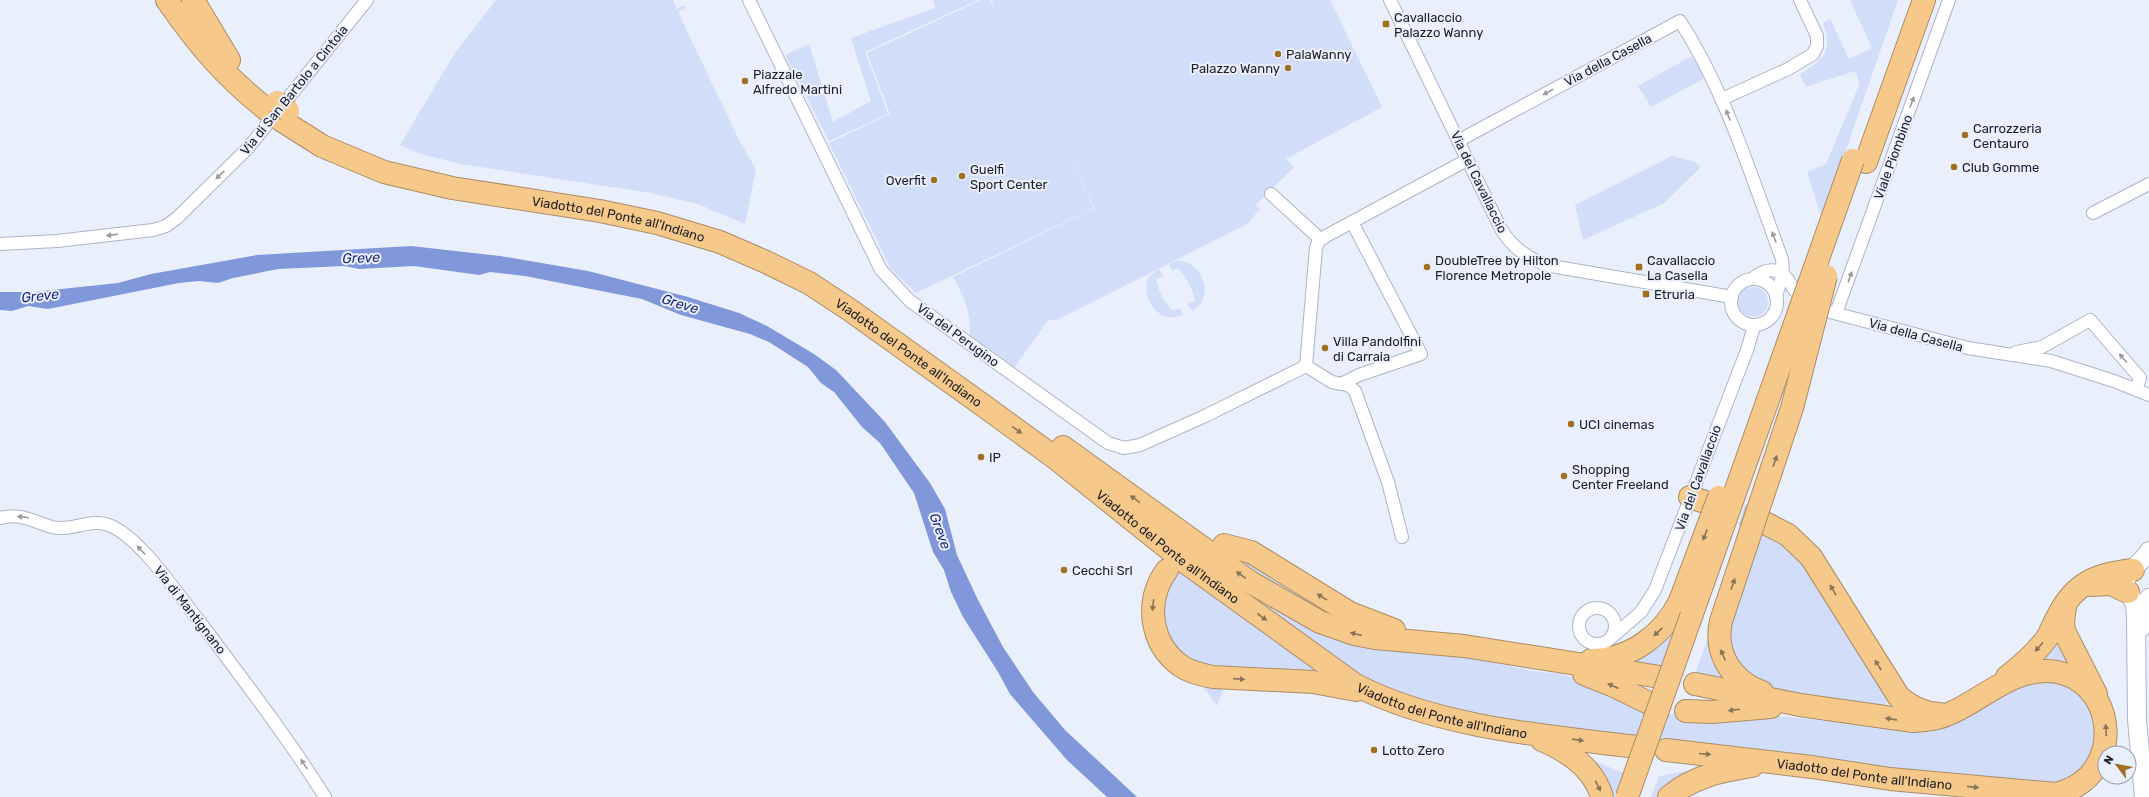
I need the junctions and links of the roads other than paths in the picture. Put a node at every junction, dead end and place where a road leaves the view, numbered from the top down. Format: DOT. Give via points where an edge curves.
graph roads {
  1 [pos="167,0"];
  2 [pos="182,0"];
  3 [pos="193,0"];
  4 [pos="367,0"];
  5 [pos="749,0"];
  6 [pos="1390,0"];
  7 [pos="1800,0"];
  8 [pos="1910,0"];
  9 [pos="1924,0"];
  10 [pos="1949,0"];
  11 [pos="229,60"];
  12 [pos="1722,99"];
  13 [pos="281,109"];
  14 [pos="1458,141"];
  15 [pos="1467,160"];
  16 [pos="1860,161"];
  17 [pos="2149,184"];
  18 [pos="1271,194"];
  19 [pos="2093,213"];
  20 [pos="1352,222"];
  21 [pos="1320,240"];
  22 [pos="1826,240"];
  23 [pos="0,244"];
  24 [pos="1783,274"];
  25 [pos="1826,276"];
  26 [pos="1752,279"];
  27 [pos="1794,290"];
  28 [pos="1776,296"];
  29 [pos="1732,297"];
  30 [pos="1832,313"];
  31 [pos="1754,326"];
  32 [pos="2005,354"];
  33 [pos="1306,366"];
  34 [pos="1341,384"];
  35 [pos="2136,390"];
  36 [pos="2149,395"];
  37 [pos="1690,497"];
  38 [pos="1711,504"];
  39 [pos="0,518"];
  40 [pos="1761,521"];
  41 [pos="1402,537"];
  42 [pos="1224,545"];
  43 [pos="2149,551"];
  44 [pos="1167,570"];
  45 [pos="2139,570"];
  46 [pos="2136,593"];
  47 [pos="2071,596"];
  48 [pos="2149,598"];
  49 [pos="1614,620"];
  50 [pos="1628,622"];
  51 [pos="1612,637"];
  52 [pos="1391,640"];
  53 [pos="1464,646"];
  54 [pos="2137,652"];
  55 [pos="1528,655"];
  56 [pos="1660,677"];
  57 [pos="1695,684"];
  58 [pos="1992,689"];
  59 [pos="1376,695"];
  60 [pos="1648,703"];
  61 [pos="2100,703"];
  62 [pos="1800,705"];
  63 [pos="1686,710"];
  64 [pos="1951,713"];
  65 [pos="1522,732"];
  66 [pos="1636,747"];
  67 [pos="1666,750"];
  68 [pos="1777,762"];
  69 [pos="2144,791"];
  70 [pos="325,797"];
  71 [pos="1602,797"];
  72 [pos="1627,797"];
  73 [pos="1641,797"];
  74 [pos="1669,797"];
  1 -- 13 [label="highway, Viadotto del Ponte all'Indiano" via="205,53 244,92"];
  2 -- 11 [label="highway, Viadotto del Ponte all'Indiano" via="204,32"];
  3 -- 11 [label="highway"];
  4 -- 13 [label="street, Via di San Bartolo a Cintoia"];
  5 -- 33 [label="street, Via del Perugino" via="885,276 910,301 1108,443 1124,448 1140,445"];
  6 -- 14 [label="street, Via del Cavallaccio"];
  7 -- 12 [label="street" via="1817,36 1817,46 1813,54 1788,69"];
  8 -- 16 [label="highway"];
  9 -- 16 [label="highway"];
  30 -- 10 [label="street, Viale Piombino, one-way"];
  11 -- 13 [label="highway, Viadotto del Ponte all'Indiano"];
  12 -- 14 [label="street, Via della Casella, one-way" via="1698,49 1680,21"];
  24 -- 12 [label="street, Via della Casella, one-way" via="1782,259"];
  13 -- 23 [label="street, Via di San Bartolo a Cintoia, one-way" via="248,148 166,226 103,236"];
  52 -- 13 [label="highway, Viadotto del Ponte all'Indiano, one-way" via="1354,634 1320,622 1266,592 914,339 818,275 783,256 730,233 661,210 601,198 449,175 396,162 335,138"];
  13 -- 59 [label="highway, Viadotto del Ponte all'Indiano, one-way" via="322,146 384,172 452,188 607,212 658,223 720,242 809,284 899,345 1054,457 1185,562 1332,669"];
  14 -- 15 [label="street, Via del Cavallaccio"];
  15 -- 20 [label="street"];
  15 -- 29 [label="street, Via del Cavallaccio" via="1506,238 1533,260 1576,271"];
  16 -- 22 [label="highway, bridge"];
  16 -- 25 [label="highway"];
  17 -- 19 [label="street"];
  18 -- 21 [label="street"];
  20 -- 21 [label="street"];
  20 -- 34 [label="street" via="1421,354 1359,375"];
  21 -- 33 [label="street" via="1316,248"];
  22 -- 55 [label="highway, one-way, bridge" via="1776,348 1680,601 1663,627 1643,644 1624,654 1595,660"];
  22 -- 72 [label="highway, bridge"];
  24 -- 26 [label="street" via="1768,271"];
  24 -- 27 [label="street, Via della Casella"];
  24 -- 28 [label="street, Via della Casella"];
  62 -- 25 [label="highway, one-way, bridge" via="1750,687 1735,675 1726,663 1718,638 1721,621 1788,421"];
  25 -- 73 [label="highway, bridge"];
  26 -- 28 [label="street" via="1770,285"];
  26 -- 29 [label="street" via="1739,285"];
  28 -- 31 [label="street" via="1781,309 1770,319"];
  29 -- 31 [label="street" via="1731,307 1736,317"];
  30 -- 32 [label="street, Via della Casella" via="1968,348"];
  31 -- 37 [label="street, Via del Cavallaccio"];
  32 -- 35 [label="street, Via della Casella" via="2051,361"];
  35 -- 32 [label="street, Via della Casella, one-way" via="2140,378 2090,320 2042,347"];
  33 -- 34 [label="street" via="1332,382"];
  34 -- 41 [label="street" via="1348,385 1355,391 1388,482"];
  35 -- 36 [label="street, Via della Casella"];
  37 -- 38 [label="highway"];
  37 -- 50 [label="street, Via del Cavallaccio" via="1655,590 1641,612"];
  70 -- 39 [label="street, Via di Mantignano, one-way" via="290,742 251,690 161,572 124,533 100,522 53,527 31,518"];
  64 -- 40 [label="highway, one-way" via="1925,712 1899,697 1811,557 1788,534"];
  53 -- 42 [label="highway, one-way" via="1395,630 1362,619 1338,607 1251,552"];
  43 -- 45 [label="main road"];
  44 -- 59 [label="highway, one-way" via="1158,586 1152,613 1162,644 1181,666 1213,677 1313,682"];
  45 -- 46 [label="main road" via="2125,579 2126,588"];
  45 -- 47 [label="highway" via="2107,574 2088,581"];
  46 -- 47 [label="highway" via="2103,583"];
  46 -- 54 [label="main road"];
  47 -- 58 [label="highway, one-way" via="2038,649"];
  47 -- 61 [label="highway" via="2063,614 2064,631 2088,674"];
  48 -- 54 [label="main road"];
  49 -- 50 [label="street, Via del Cavallaccio"];
  49 -- 51 [label="street"];
  49 -- 51 [label="street, Via del Cavallaccio" via="1607,611 1596,608 1585,613 1580,624 1582,635 1591,643 1602,643"];
  50 -- 51 [label="street, Via del Cavallaccio"];
  52 -- 53 [label="highway, Viadotto del Ponte all'Indiano"];
  60 -- 52 [label="highway, Viadotto del Ponte all'Indiano, one-way" via="1612,685 1578,673 1468,656"];
  53 -- 55 [label="highway, Viadotto del Ponte all'Indiano"];
  54 -- 69 [label="main road" via="2137,720"];
  55 -- 56 [label="highway, Viadotto del Ponte all'Indiano"];
  57 -- 62 [label="highway, Viadotto del Ponte all'Indiano"];
  58 -- 61 [label="highway, Viadotto del Ponte all'Indiano" via="2021,675 2057,672 2082,684"];
  58 -- 64 [label="highway, Viadotto del Ponte all'Indiano"];
  59 -- 65 [label="highway, Viadotto del Ponte all'Indiano" via="1411,708 1466,722"];
  68 -- 61 [label="highway, Viadotto del Ponte all'Indiano, one-way" via="1890,779 2056,794 2087,778 2100,760 2106,738 2106,725"];
  62 -- 63 [label="highway, Viadotto del Ponte all'Indiano, one-way" via="1712,712"];
  64 -- 62 [label="highway, Viadotto del Ponte all'Indiano, one-way" via="1913,721"];
  65 -- 66 [label="highway, Viadotto del Ponte all'Indiano, one-way"];
  65 -- 71 [label="highway, one-way" via="1572,756 1596,780"];
  67 -- 68 [label="highway, Viadotto del Ponte all'Indiano, one-way"];
  68 -- 74 [label="highway" via="1707,775"];
}
